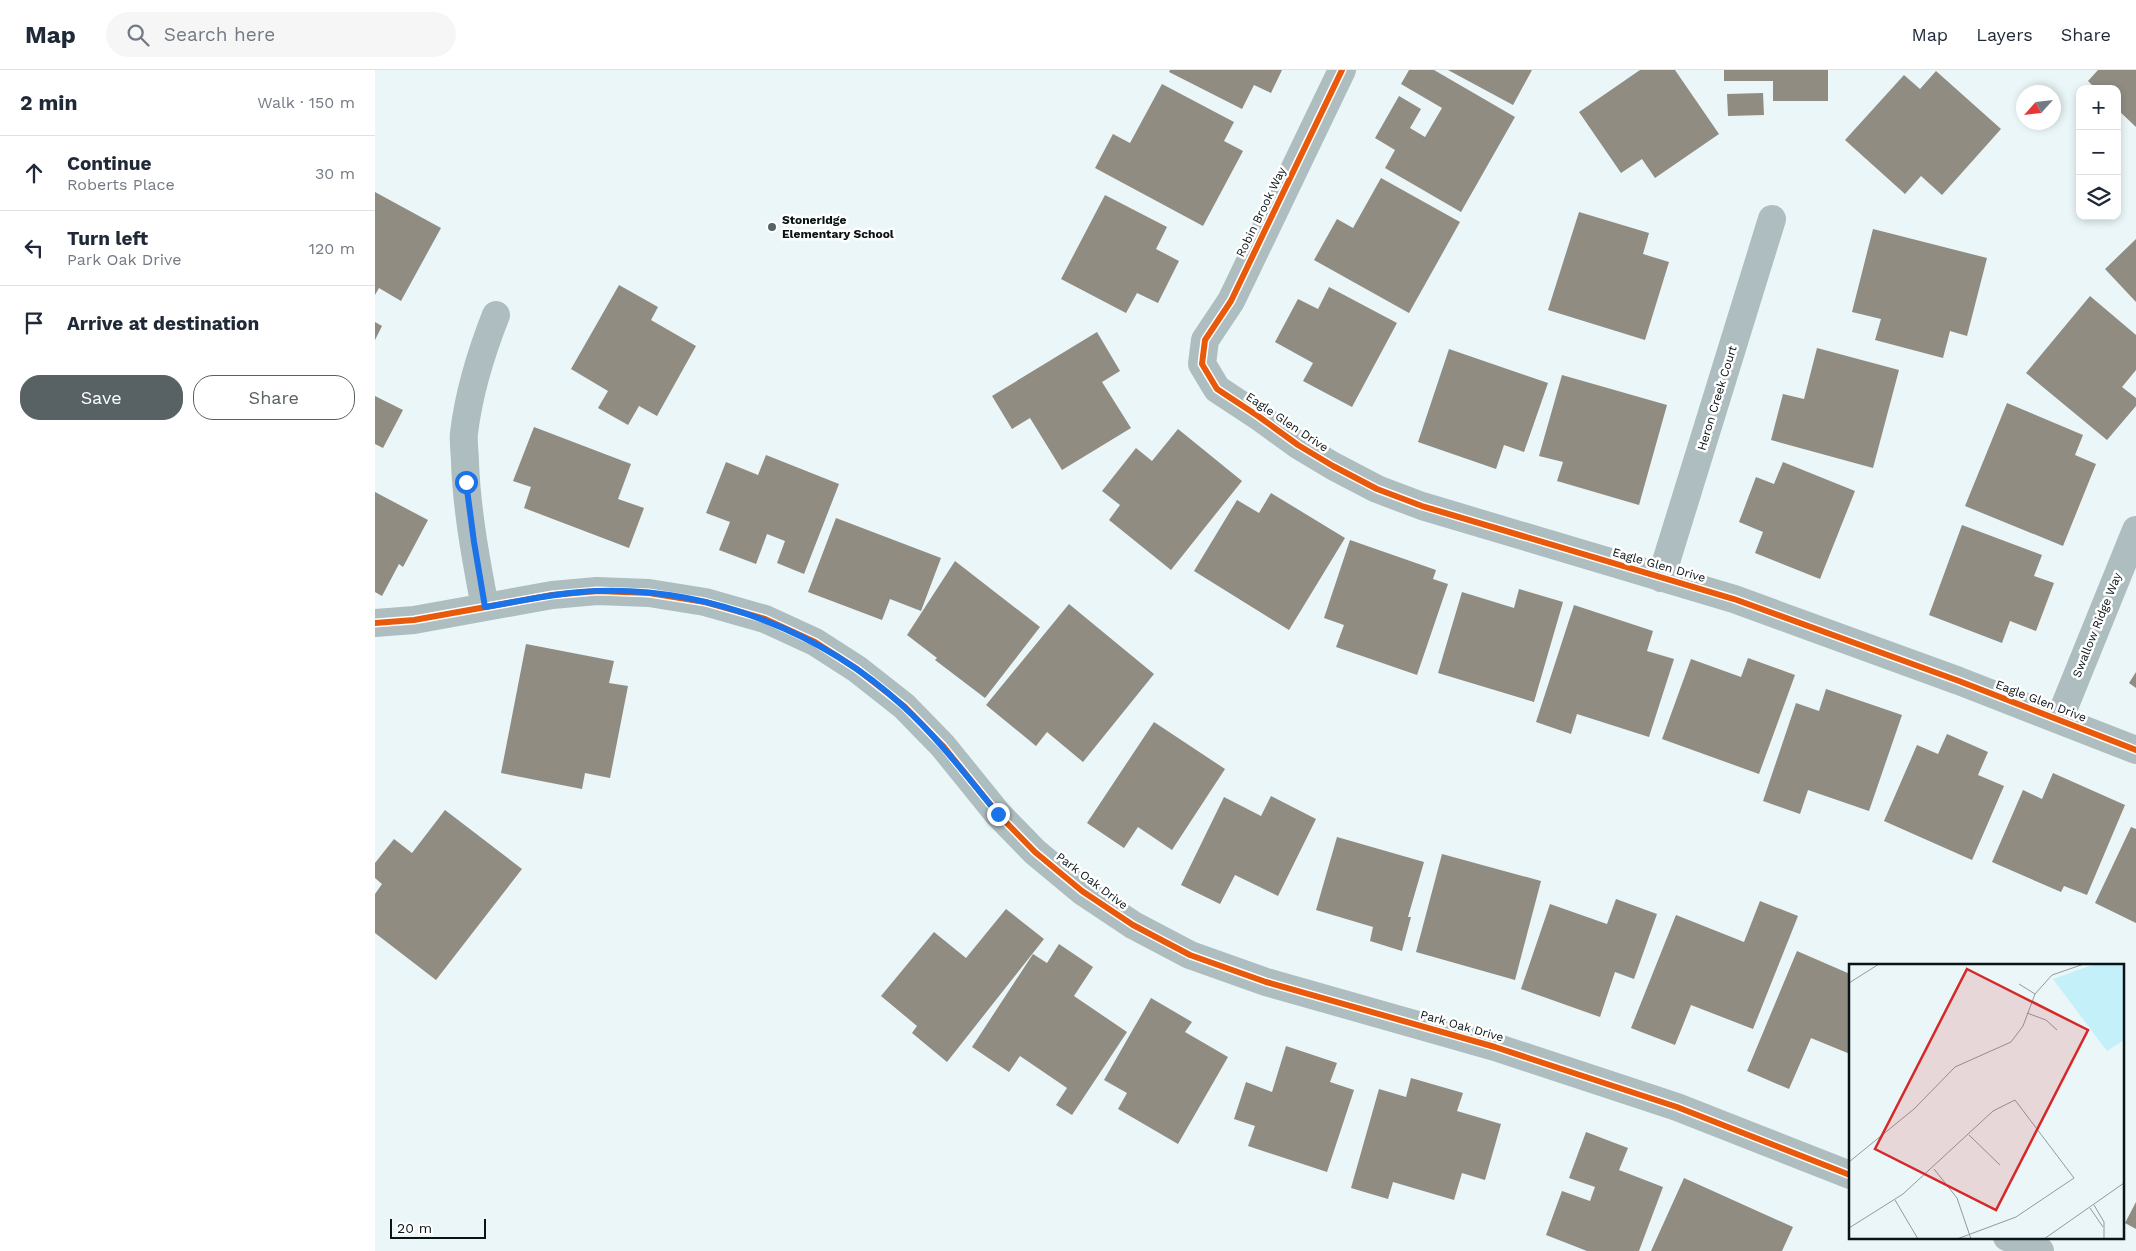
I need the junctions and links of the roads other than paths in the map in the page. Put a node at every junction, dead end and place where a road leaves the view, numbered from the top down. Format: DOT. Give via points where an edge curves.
graph roads {
  1 [pos="1342,70"];
  2 [pos="1772,219"];
  3 [pos="496,315"];
  4 [pos="1202,364"];
  5 [pos="2136,530"];
  6 [pos="1661,578"];
  7 [pos="485,607"];
  8 [pos="375,623"];
  9 [pos="2059,720"];
  10 [pos="2136,750"];
  11 [pos="1849,1175"];
  12 [pos="2009,1238"];
  13 [pos="2041,1251"];
  1 -- 4 [label="street, Robin Brook Way" via="1231,301 1205,340"];
  2 -- 6 [label="street, Heron Creek Court"];
  3 -- 7 [label="street" via="470,392 464,435 466,482"];
  4 -- 6 [label="street, Eagle Glen Drive" via="1217,389 1333,466 1377,488 1422,506"];
  5 -- 9 [label="street, Swallow Ridge Way"];
  6 -- 9 [label="street, Eagle Glen Drive" via="1734,599"];
  7 -- 8 [label="street, Park Oak Drive" via="414,620"];
  7 -- 11 [label="street, Park Oak Drive" via="597,590 649,593 705,602 765,619 815,642 857,669 904,706 1035,852 1082,891 1133,925 1190,955 1266,982 1495,1047 1677,1107"];
  9 -- 10 [label="street, Eagle Glen Drive"];
  12 -- 13 [label="street"];
}
